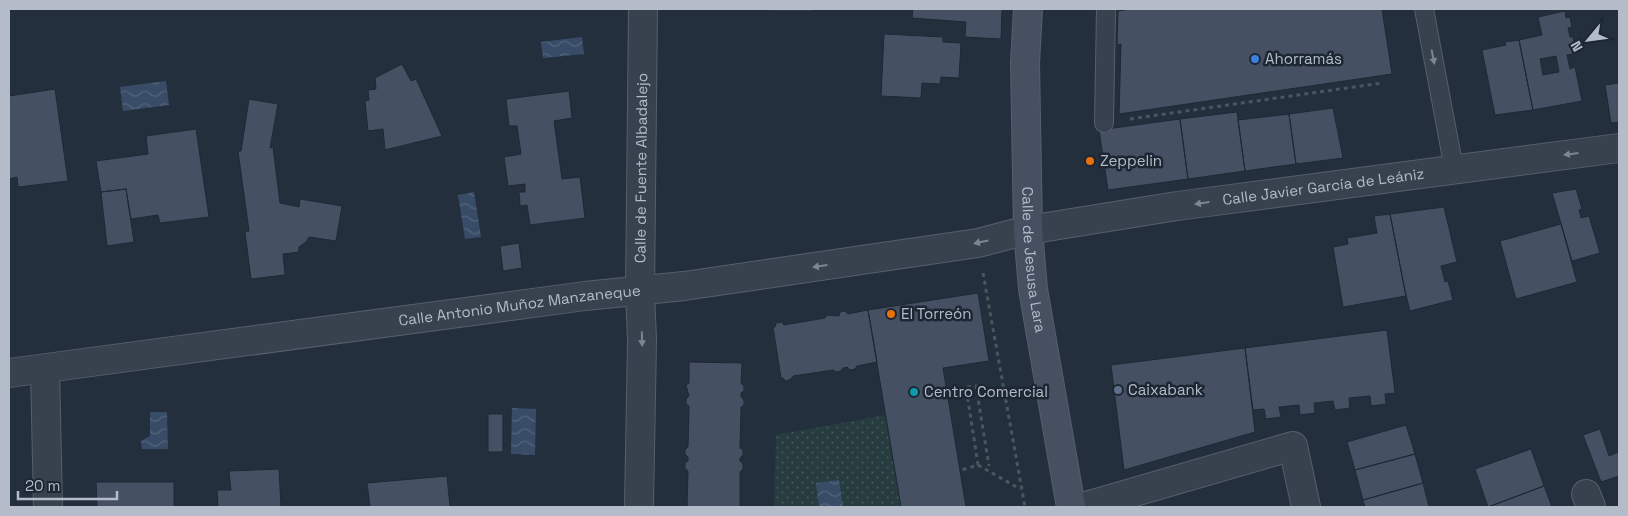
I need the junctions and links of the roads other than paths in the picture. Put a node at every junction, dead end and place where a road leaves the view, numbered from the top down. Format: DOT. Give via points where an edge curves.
graph roads {
  1 [pos="643,9"];
  2 [pos="1028,9"];
  3 [pos="1106,9"];
  4 [pos="1424,9"];
  5 [pos="1104,123"];
  6 [pos="1619,148"];
  7 [pos="1454,169"];
  8 [pos="1028,230"];
  9 [pos="640,291"];
  10 [pos="45,369"];
  11 [pos="9,373"];
  12 [pos="48,507"];
  13 [pos="639,507"];
  14 [pos="1071,507"];
  15 [pos="1083,507"];
  16 [pos="1306,507"];
  1 -- 9 [label="street, Calle de Fuente Albadalejo"];
  2 -- 8 [label="main road, Calle de Jesusa Lara" via="1025,63"];
  3 -- 5 [label="lane"];
  4 -- 7 [label="lane, one-way"];
  6 -- 7 [label="street, Calle Javier García de Leániz, one-way"];
  7 -- 8 [label="street, Calle Javier García de Leániz, one-way" via="1177,206"];
  8 -- 9 [label="street, Calle Antonio Muñoz Manzaneque, one-way" via="978,243"];
  8 -- 14 [label="main road, Calle de Jesusa Lara" via="1033,289"];
  9 -- 10 [label="street, Calle Antonio Muñoz Manzaneque"];
  9 -- 13 [label="street, Calle de Fuente Albadalejo, one-way"];
  10 -- 11 [label="street, Calle Antonio Muñoz Manzaneque"];
  10 -- 12 [label="street"];
  15 -- 16 [label="street" via="1293,446"];
}
